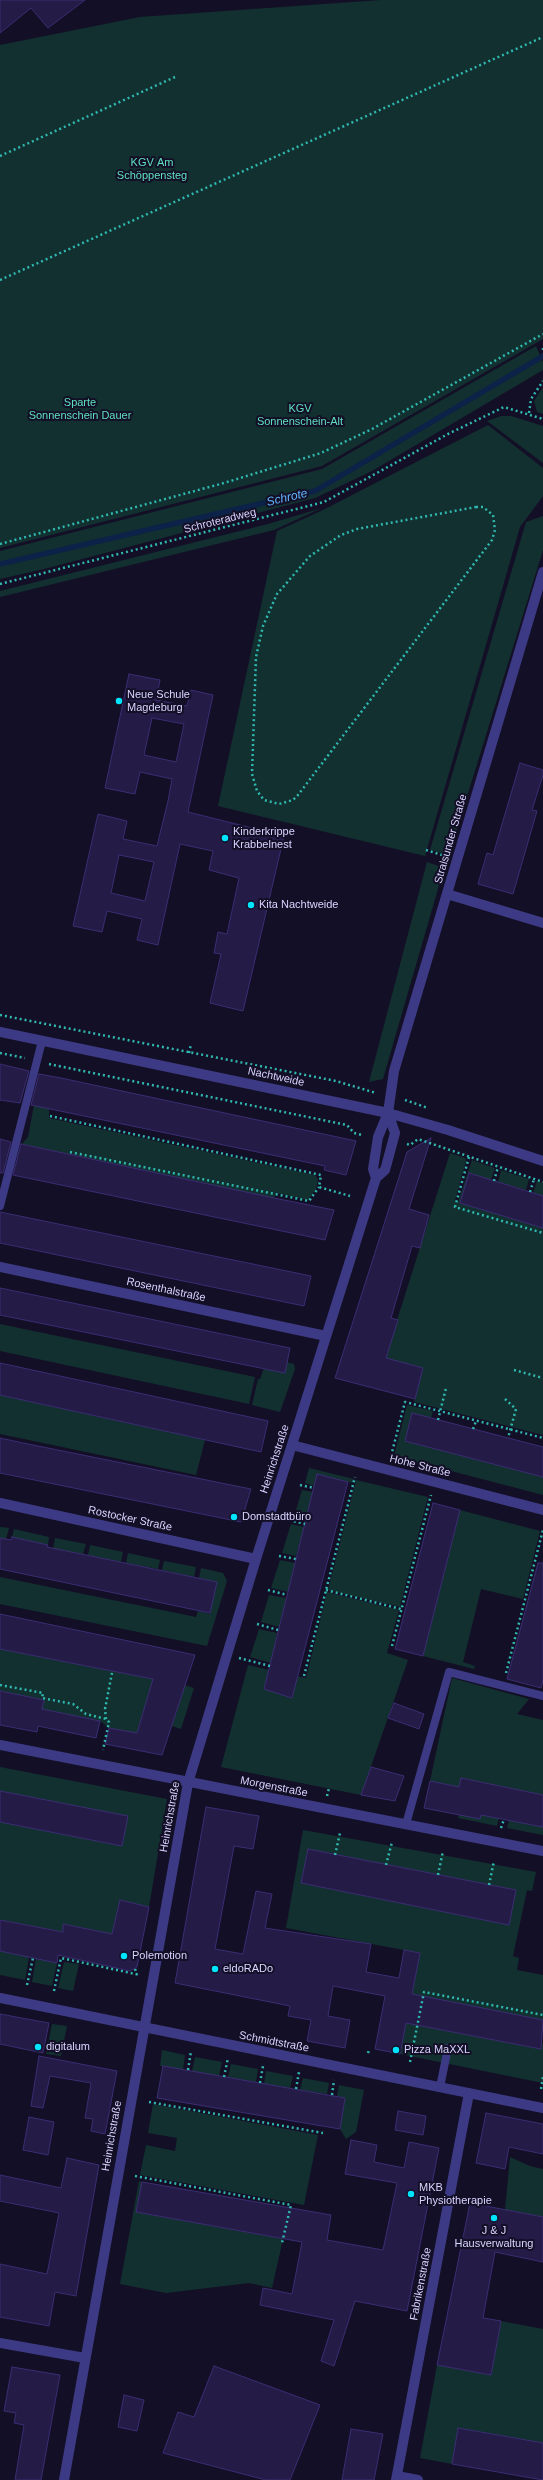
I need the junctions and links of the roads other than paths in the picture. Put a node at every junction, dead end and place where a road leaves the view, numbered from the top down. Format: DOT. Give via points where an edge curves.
graph roads {
  1 [pos="543,572"];
  2 [pos="447,894"];
  3 [pos="543,923"];
  4 [pos="0,1032"];
  5 [pos="42,1041"];
  6 [pos="388,1113"];
  7 [pos="543,1161"];
  8 [pos="376,1178"];
  9 [pos="0,1206"];
  10 [pos="0,1267"];
  11 [pos="326,1336"];
  12 [pos="292,1445"];
  13 [pos="0,1503"];
  14 [pos="543,1510"];
  15 [pos="256,1559"];
  16 [pos="543,1696"];
  17 [pos="0,1745"];
  18 [pos="188,1783"];
  19 [pos="406,1824"];
  20 [pos="543,1851"];
  21 [pos="0,1998"];
  22 [pos="144,2028"];
  23 [pos="448,2048"];
  24 [pos="440,2087"];
  25 [pos="469,2093"];
  26 [pos="543,2108"];
  27 [pos="0,2343"];
  28 [pos="84,2358"];
  29 [pos="396,2478"];
  30 [pos="64,2480"];
  31 [pos="418,2480"];
  1 -- 2 [label="street, Stralsunder Straße"];
  2 -- 3 [label="street"];
  2 -- 6 [label="street, Stralsunder Straße" via="394,1071"];
  4 -- 5 [label="street, Nachtweide"];
  5 -- 6 [label="street, Nachtweide"];
  5 -- 9 [label="lane"];
  6 -- 7 [label="street, Nachtweide"];
  6 -- 8 [label="street, Heinrichstraße" via="378,1137 373,1169"];
  6 -- 8 [label="street, Heinrichstraße" via="395,1133 385,1170"];
  8 -- 11 [label="street, Heinrichstraße"];
  10 -- 11 [label="street, Rosenthalstraße"];
  11 -- 12 [label="street, Heinrichstraße"];
  12 -- 14 [label="street, Hohe Straße"];
  12 -- 15 [label="street, Heinrichstraße"];
  13 -- 15 [label="street, Rostocker Straße"];
  15 -- 18 [label="street, Heinrichstraße"];
  16 -- 19 [label="lane" via="449,1672"];
  17 -- 18 [label="street, Morgenstraße"];
  18 -- 19 [label="street, Morgenstraße"];
  18 -- 22 [label="street, Heinrichstraße"];
  19 -- 20 [label="street, Morgenstraße"];
  21 -- 22 [label="street, Schmidtstraße"];
  22 -- 24 [label="street, Schmidtstraße"];
  22 -- 28 [label="street, Heinrichstraße"];
  23 -- 24 [label="lane"];
  24 -- 25 [label="street, Schmidtstraße"];
  25 -- 26 [label="street, Schmidtstraße"];
  25 -- 29 [label="street, Fabrikenstraße"];
  27 -- 28 [label="street"];
  28 -- 30 [label="street, Heinrichstraße"];
  29 -- 31 [label="street"];
}
